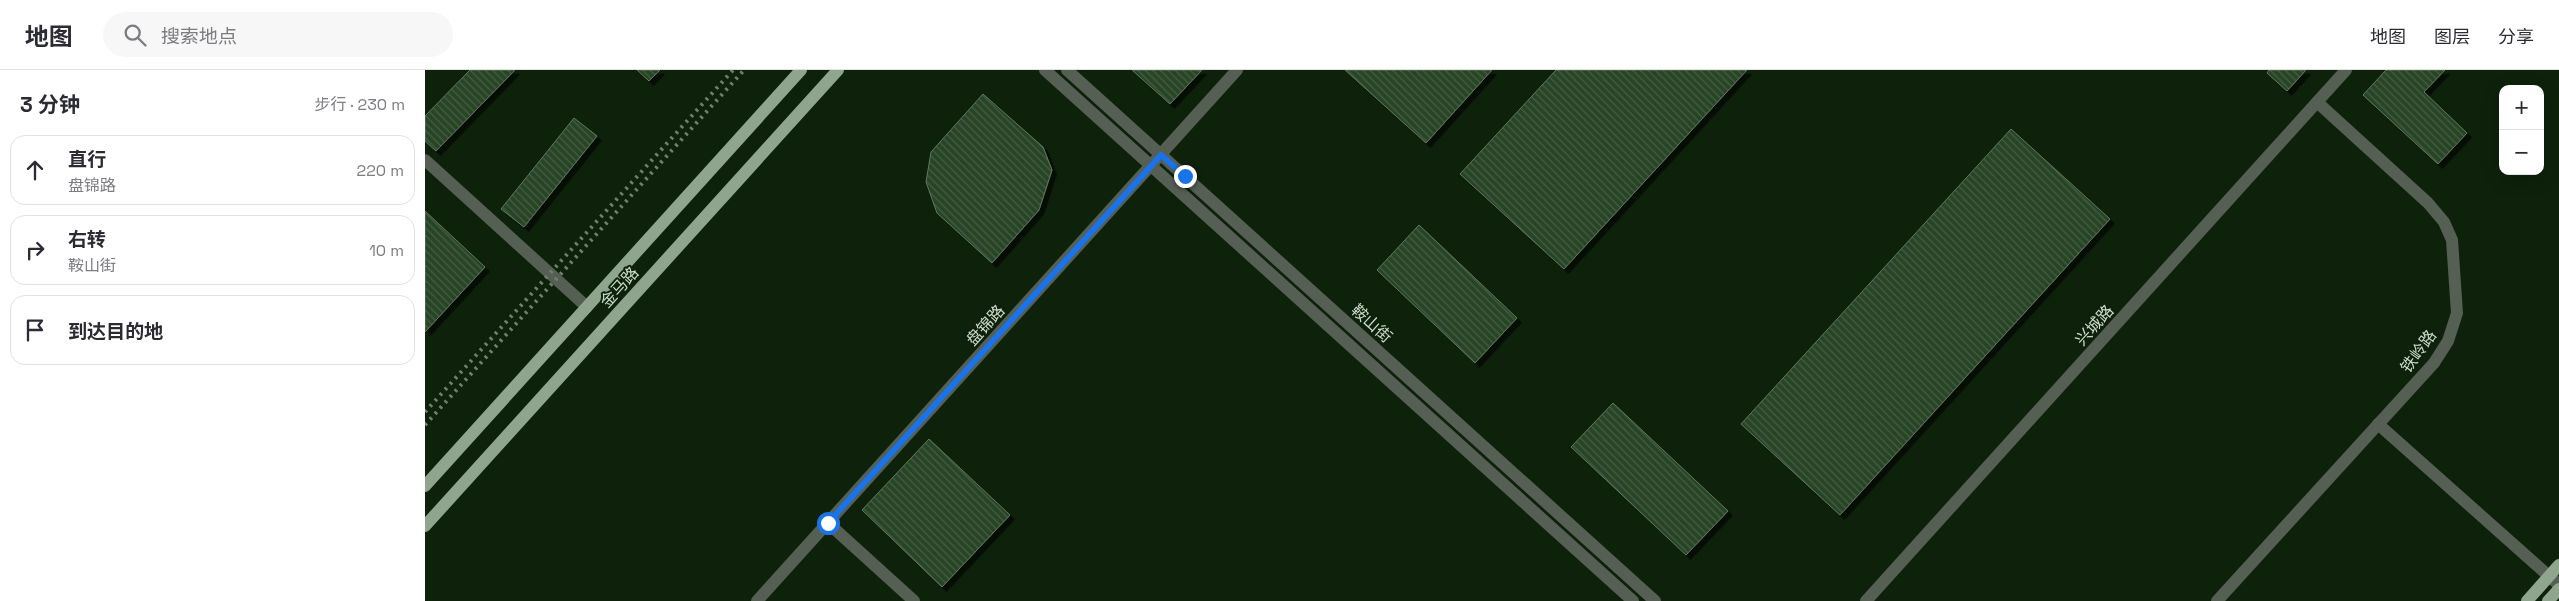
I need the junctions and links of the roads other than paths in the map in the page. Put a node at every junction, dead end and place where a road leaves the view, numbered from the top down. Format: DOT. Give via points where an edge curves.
graph roads {
  1 [pos="801,70"];
  2 [pos="838,70"];
  3 [pos="1045,70"];
  4 [pos="1067,70"];
  5 [pos="1237,70"];
  6 [pos="2346,70"];
  7 [pos="2317,102"];
  8 [pos="1161,155"];
  9 [pos="425,160"];
  10 [pos="1151,166"];
  11 [pos="587,307"];
  12 [pos="2378,424"];
  13 [pos="425,486"];
  14 [pos="828,523"];
  15 [pos="425,526"];
  16 [pos="2559,565"];
  17 [pos="2549,576"];
  18 [pos="2559,587"];
  19 [pos="757,601"];
  20 [pos="914,601"];
  21 [pos="1633,601"];
  22 [pos="1655,601"];
  23 [pos="1866,601"];
  24 [pos="2217,601"];
  25 [pos="2527,601"];
  26 [pos="2548,601"];
  1 -- 11 [label="main road, 金马路"];
  2 -- 15 [label="main road, 金马路"];
  3 -- 10 [label="street, 鞍山街"];
  4 -- 8 [label="street, 鞍山街"];
  5 -- 8 [label="street, 盘锦路"];
  6 -- 7 [label="street, 兴城路"];
  7 -- 12 [label="street, 铁岭路" via="2428,203 2444,222 2451,240 2457,313 2448,340 2433,363"];
  7 -- 23 [label="street, 兴城路"];
  8 -- 10 [label="street, 盘锦路"];
  8 -- 22 [label="street, 鞍山街"];
  9 -- 11 [label="street"];
  10 -- 14 [label="street, 盘锦路"];
  10 -- 21 [label="street, 鞍山街"];
  11 -- 13 [label="main road, 金马路"];
  12 -- 17 [label="street"];
  12 -- 24 [label="street, 铁岭路"];
  14 -- 19 [label="street, 盘锦路"];
  14 -- 20 [label="street"];
  16 -- 17 [label="main road"];
  17 -- 18 [label="street"];
  17 -- 25 [label="main road"];
  18 -- 26 [label="main road"];
}
